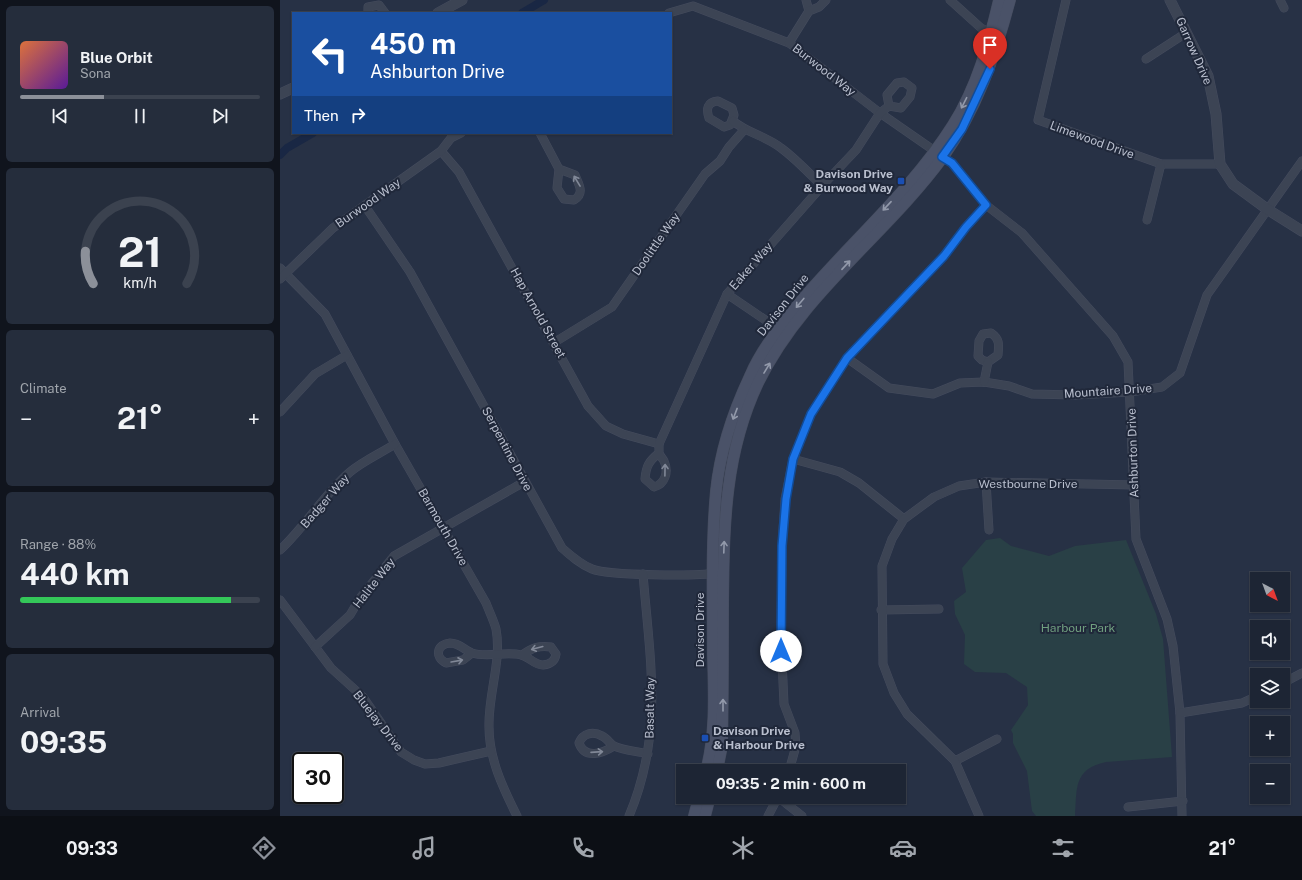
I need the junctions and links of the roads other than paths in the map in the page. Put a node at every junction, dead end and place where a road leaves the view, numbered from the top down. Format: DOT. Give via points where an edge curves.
graph roads {
  1 [pos="462,0"];
  2 [pos="806,0"];
  3 [pos="826,0"];
  4 [pos="950,0"];
  5 [pos="999,0"];
  6 [pos="1010,0"];
  7 [pos="1066,0"];
  8 [pos="1170,0"];
  9 [pos="809,11"];
  10 [pos="368,12"];
  11 [pos="384,12"];
  12 [pos="440,12"];
  13 [pos="672,12"];
  14 [pos="1186,33"];
  15 [pos="996,34"];
  16 [pos="789,43"];
  17 [pos="1146,59"];
  18 [pos="292,88"];
  19 [pos="280,94"];
  20 [pos="890,106"];
  21 [pos="880,113"];
  22 [pos="733,120"];
  23 [pos="744,130"];
  24 [pos="459,134"];
  25 [pos="541,134"];
  26 [pos="441,151"];
  27 [pos="938,154"];
  28 [pos="1302,161"];
  29 [pos="1161,164"];
  30 [pos="1220,164"];
  31 [pos="559,169"];
  32 [pos="822,186"];
  33 [pos="986,205"];
  34 [pos="365,206"];
  35 [pos="1267,210"];
  36 [pos="1147,220"];
  37 [pos="1302,231"];
  38 [pos="282,274"];
  39 [pos="727,294"];
  40 [pos="783,331"];
  41 [pos="555,342"];
  42 [pos="347,355"];
  43 [pos="847,358"];
  44 [pos="988,362"];
  45 [pos="984,382"];
  46 [pos="1130,392"];
  47 [pos="280,412"];
  48 [pos="395,444"];
  49 [pos="659,444"];
  50 [pos="659,453"];
  51 [pos="793,459"];
  52 [pos="524,482"];
  53 [pos="986,482"];
  54 [pos="1135,485"];
  55 [pos="904,519"];
  56 [pos="442,527"];
  57 [pos="989,530"];
  58 [pos="280,550"];
  59 [pos="718,572"];
  60 [pos="643,574"];
  61 [pos="280,600"];
  62 [pos="939,609"];
  63 [pos="881,610"];
  64 [pos="315,647"];
  65 [pos="472,653"];
  66 [pos="497,655"];
  67 [pos="522,655"];
  68 [pos="1302,673"];
  69 [pos="1290,679"];
  70 [pos="1250,699"];
  71 [pos="1180,713"];
  72 [pos="996,739"];
  73 [pos="614,746"];
  74 [pos="491,751"];
  75 [pos="648,754"];
  76 [pos="956,760"];
  77 [pos="712,764"];
  78 [pos="791,764"];
  79 [pos="1183,801"];
  80 [pos="697,804"];
  81 [pos="708,804"];
  82 [pos="774,804"];
  83 [pos="787,804"];
  84 [pos="1128,807"];
  85 [pos="517,816"];
  86 [pos="629,816"];
  87 [pos="694,816"];
  88 [pos="705,816"];
  89 [pos="768,816"];
  90 [pos="802,816"];
  91 [pos="979,816"];
  92 [pos="1182,816"];
  1 -- 12 [label="street"];
  2 -- 9 [label="street"];
  3 -- 9 [label="street" via="819,7"];
  4 -- 15 [label="street" via="982,28"];
  5 -- 15 [label="main road, Davison Drive"];
  6 -- 15 [label="main road, Davison Drive"];
  7 -- 29 [label="street, Limewood Drive" via="1038,120"];
  8 -- 14 [label="street, Garrow Drive"];
  9 -- 16 [label="street"];
  10 -- 11 [label="street" via="368,7 379,5"];
  13 -- 16 [label="street, Burwood Way" via="693,6"];
  14 -- 17 [label="street"];
  14 -- 30 [label="street, Garrow Drive" via="1208,76 1216,114"];
  15 -- 27 [label="main road, Davison Drive"];
  16 -- 21 [label="street, Burwood Way"];
  18 -- 19 [label="street"];
  20 -- 21 [label="street"];
  21 -- 27 [label="street, Burwood Way"];
  21 -- 32 [label="street, Eaker Way" via="856,150"];
  22 -- 23 [label="street"];
  23 -- 32 [label="street" via="762,136 781,148"];
  23 -- 41 [label="street, Doolittle Way" via="720,161 705,174 612,307"];
  24 -- 26 [label="street, Burwood Way" via="451,138"];
  25 -- 31 [label="street"];
  26 -- 34 [label="street, Burwood Way"];
  26 -- 41 [label="street, Hap Arnold Street" via="459,172"];
  27 -- 33 [label="street, Ashburton Drive" via="952,163"];
  27 -- 40 [label="main road, Davison Drive" via="825,273"];
  28 -- 35 [label="street, Mountaire Drive"];
  29 -- 30 [label="street, Limewood Drive"];
  29 -- 36 [label="street"];
  30 -- 35 [label="street, Garrow Drive" via="1233,184"];
  32 -- 39 [label="street, Eaker Way"];
  33 -- 43 [label="street" via="944,256"];
  33 -- 46 [label="street, Ashburton Drive" via="1022,233 1113,336 1128,362"];
  34 -- 38 [label="street, Burwood Way" via="333,228"];
  34 -- 52 [label="street, Serpentine Drive" via="410,272"];
  35 -- 37 [label="street, Garrow Drive"];
  35 -- 46 [label="street, Mountaire Drive" via="1207,296 1180,373 1162,387"];
  38 -- 42 [label="street, Barmouth Drive" via="325,314"];
  39 -- 40 [label="street"];
  39 -- 49 [label="street, Eaker Way"];
  40 -- 59 [label="main road, Davison Drive" via="750,374 729,429 716,492"];
  41 -- 49 [label="street, Hap Arnold Street" via="588,406 606,426 623,434"];
  42 -- 47 [label="street" via="315,374"];
  42 -- 48 [label="street, Barmouth Drive"];
  43 -- 45 [label="street, Mountaire Drive" via="889,388 932,394 960,383"];
  43 -- 51 [label="street" via="811,414"];
  44 -- 45 [label="street"];
  45 -- 46 [label="street, Mountaire Drive" via="1009,386 1032,394"];
  46 -- 54 [label="street, Ashburton Drive"];
  48 -- 56 [label="street, Barmouth Drive"];
  48 -- 58 [label="street, Badger Way" via="351,471"];
  49 -- 50 [label="street"];
  51 -- 55 [label="street" via="840,472 859,483"];
  51 -- 78 [label="street" via="782,546 781,638 784,704 795,733 796,746"];
  52 -- 56 [label="street, Halite Way"];
  52 -- 60 [label="street, Serpentine Drive" via="562,548 576,560 592,570"];
  53 -- 54 [label="street, Westbourne Drive"];
  53 -- 55 [label="street, Westbourne Drive" via="959,486 934,497"];
  53 -- 57 [label="street"];
  54 -- 71 [label="street, Ashburton Drive" via="1136,539 1167,619 1173,646"];
  55 -- 63 [label="street, Westbourne Drive" via="892,539 882,566"];
  56 -- 64 [label="street, Halite Way" via="394,556 360,598 350,615"];
  56 -- 66 [label="street, Barmouth Drive" via="486,603 496,629"];
  59 -- 60 [label="street, Serpentine Drive"];
  59 -- 77 [label="main road, Davison Drive"];
  60 -- 75 [label="street, Basalt Way" via="653,695"];
  61 -- 64 [label="street, Bluejay Drive"];
  62 -- 63 [label="street"];
  63 -- 76 [label="street, Westbourne Drive" via="883,664 894,693 907,714"];
  64 -- 74 [label="street, Bluejay Drive" via="331,668 363,697 401,752 414,760 425,764 439,763"];
  65 -- 66 [label="street"];
  66 -- 67 [label="street"];
  66 -- 74 [label="street, Barmouth Drive" via="489,726"];
  68 -- 69 [label="street"];
  70 -- 71 [label="street" via="1242,703"];
  71 -- 79 [label="street, Ashburton Drive"];
  72 -- 76 [label="street"];
  73 -- 75 [label="street"];
  74 -- 85 [label="street, Barmouth Drive" via="503,787"];
  75 -- 86 [label="street, Basalt Way" via="638,795"];
  76 -- 91 [label="street, Westbourne Drive"];
  79 -- 84 [label="street"];
  79 -- 92 [label="street, Ashburton Drive"];
  80 -- 87 [label="main road"];
  81 -- 88 [label="main road"];
  82 -- 89 [label="street"];
  83 -- 90 [label="street"];
}
